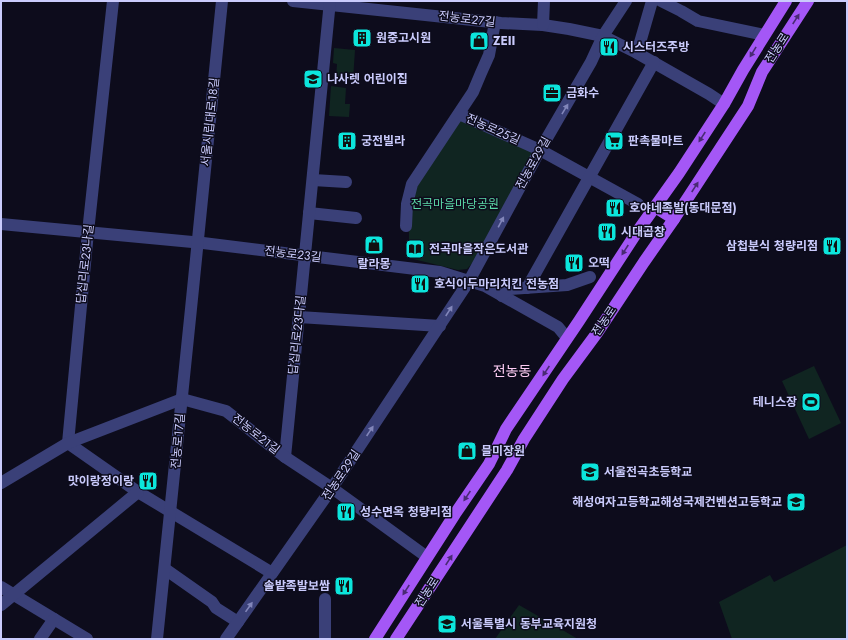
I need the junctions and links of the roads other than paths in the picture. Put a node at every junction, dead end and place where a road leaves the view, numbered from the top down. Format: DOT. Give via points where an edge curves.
graph roads {
  1 [pos="113,1"];
  2 [pos="222,1"];
  3 [pos="292,1"];
  4 [pos="544,1"];
  5 [pos="626,1"];
  6 [pos="652,1"];
  7 [pos="661,1"];
  8 [pos="786,1"];
  9 [pos="808,1"];
  10 [pos="331,2"];
  11 [pos="495,22"];
  12 [pos="543,26"];
  13 [pos="602,36"];
  14 [pos="764,36"];
  15 [pos="637,53"];
  16 [pos="654,62"];
  17 [pos="724,104"];
  18 [pos="459,114"];
  19 [pos="540,150"];
  20 [pos="590,177"];
  21 [pos="313,180"];
  22 [pos="346,182"];
  23 [pos="638,204"];
  24 [pos="655,207"];
  25 [pos="309,213"];
  26 [pos="356,218"];
  27 [pos="674,219"];
  28 [pos="1,224"];
  29 [pos="406,226"];
  30 [pos="88,232"];
  31 [pos="197,242"];
  32 [pos="305,256"];
  33 [pos="590,277"];
  34 [pos="469,281"];
  35 [pos="527,288"];
  36 [pos="502,296"];
  37 [pos="299,317"];
  38 [pos="440,326"];
  39 [pos="567,338"];
  40 [pos="182,399"];
  41 [pos="68,443"];
  42 [pos="285,457"];
  43 [pos="1,483"];
  44 [pos="332,488"];
  45 [pos="138,492"];
  46 [pos="171,513"];
  47 [pos="427,558"];
  48 [pos="165,568"];
  49 [pos="272,573"];
  50 [pos="1,588"];
  51 [pos="13,596"];
  52 [pos="325,599"];
  53 [pos="1,605"];
  54 [pos="54,619"];
  55 [pos="238,622"];
  56 [pos="40,639"];
  57 [pos="87,639"];
  58 [pos="157,639"];
  59 [pos="226,639"];
  60 [pos="325,639"];
  61 [pos="375,639"];
  62 [pos="396,639"];
  1 -- 30 [label="street, 답십리로23나길"];
  2 -- 31 [label="street, 서울시립대로18길"];
  3 -- 10 [label="street, 전농로27길"];
  4 -- 12 [label="street"];
  5 -- 13 [label="street, 전농로29길"];
  6 -- 15 [label="street"];
  7 -- 14 [label="street, 전농로" via="698,21"];
  8 -- 14 [label="main road, 전농로"];
  27 -- 9 [label="main road, 전농로, one-way" via="748,106 762,72"];
  10 -- 11 [label="street, 전농로27길"];
  10 -- 21 [label="street, 답십리로23다길"];
  11 -- 12 [label="street, 전농로27길"];
  11 -- 18 [label="street, 전농로25길" via="488,59 473,92"];
  12 -- 13 [label="street, 전농로27길"];
  13 -- 15 [label="street, 전농로27길"];
  19 -- 13 [label="street, 전농로29길, one-way" via="588,68"];
  14 -- 17 [label="main road, 전농로, one-way"];
  15 -- 16 [label="street, 전농로27길"];
  16 -- 17 [label="street, 전농로27길"];
  16 -- 20 [label="street"];
  17 -- 24 [label="main road, 전농로, one-way"];
  18 -- 19 [label="street, 전농로25길"];
  18 -- 29 [label="street, 전농로25길" via="412,184 407,204"];
  19 -- 20 [label="street, 전농로25길"];
  34 -- 19 [label="street, 전농로29길, one-way"];
  20 -- 23 [label="street, 전농로25길"];
  20 -- 35 [label="street"];
  21 -- 22 [label="street"];
  21 -- 25 [label="street, 답십리로23다길"];
  24 -- 27 [label="main road"];
  24 -- 39 [label="main road, 전농로, one-way"];
  25 -- 26 [label="street"];
  25 -- 32 [label="street, 답십리로23다길"];
  62 -- 27 [label="main road, 전농로, one-way" via="507,470 562,379 597,333"];
  28 -- 30 [label="street, 전농로23길"];
  30 -- 31 [label="street, 전농로23길"];
  30 -- 41 [label="street, 답십리로23나길"];
  31 -- 32 [label="street, 전농로23길"];
  31 -- 40 [label="street, 전농로17길"];
  32 -- 34 [label="street, 전농로23길" via="440,272"];
  32 -- 37 [label="street, 답십리로23다길"];
  33 -- 35 [label="street" via="567,285"];
  34 -- 36 [label="street, 전농로23길" via="486,286"];
  38 -- 34 [label="street, 전농로29길, one-way"];
  35 -- 36 [label="street" via="510,288"];
  36 -- 39 [label="street, 전농로23길" via="558,327"];
  37 -- 38 [label="street"];
  37 -- 42 [label="street, 답십리로23다길"];
  44 -- 38 [label="street, 전농로29길, one-way"];
  39 -- 47 [label="main road, 전농로, one-way" via="506,429 489,464"];
  40 -- 41 [label="street"];
  40 -- 42 [label="street, 전농로21길" via="226,411"];
  40 -- 46 [label="street, 전농로17길"];
  41 -- 43 [label="street"];
  41 -- 45 [label="street"];
  42 -- 44 [label="street, 전농로21길"];
  44 -- 47 [label="street, 전농로21길"];
  44 -- 49 [label="street, 전농로29길"];
  45 -- 46 [label="street"];
  45 -- 51 [label="street"];
  46 -- 48 [label="street, 전농로17길"];
  46 -- 49 [label="street"];
  47 -- 61 [label="main road, 전농로, one-way"];
  48 -- 55 [label="street"];
  48 -- 58 [label="street, 전농로17길"];
  55 -- 49 [label="street, 전농로29길, one-way"];
  50 -- 51 [label="street"];
  51 -- 53 [label="street"];
  51 -- 54 [label="street"];
  52 -- 60 [label="street"];
  54 -- 56 [label="street"];
  54 -- 57 [label="street"];
  55 -- 59 [label="street, 전농로29길"];
}
